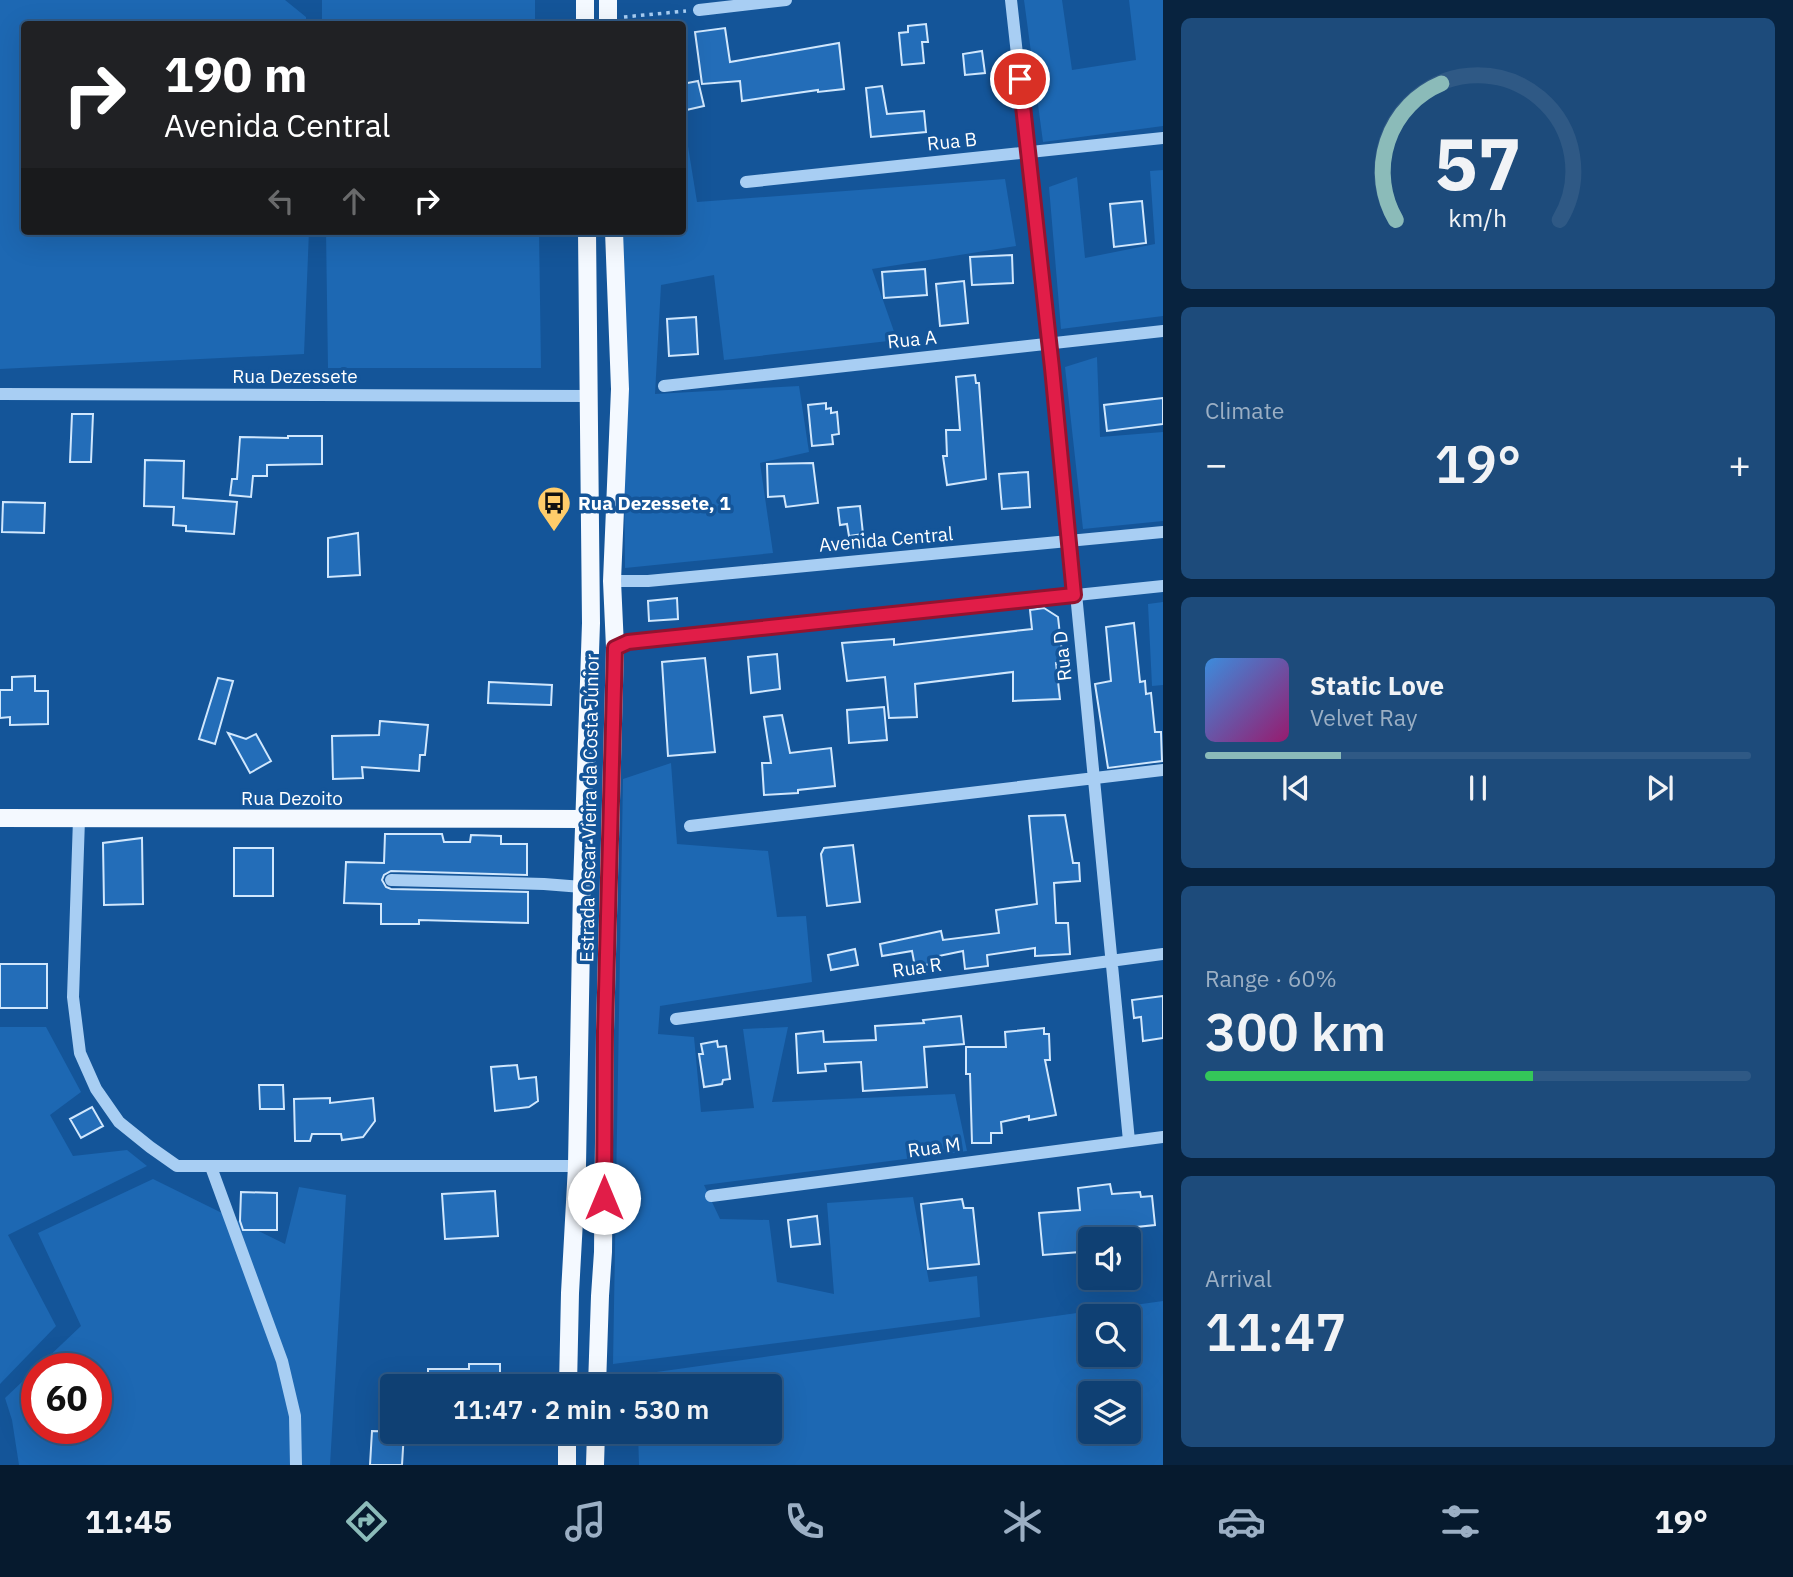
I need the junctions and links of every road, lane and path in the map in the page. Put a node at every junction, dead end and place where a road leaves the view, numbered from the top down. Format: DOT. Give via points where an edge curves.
graph roads {
  1 [pos="585,0"];
  2 [pos="786,0"];
  3 [pos="1011,0"];
  4 [pos="699,10"];
  5 [pos="608,14"];
  6 [pos="585,21"];
  7 [pos="1163,138"];
  8 [pos="1028,153"];
  9 [pos="746,182"];
  10 [pos="587,235"];
  11 [pos="614,235"];
  12 [pos="1163,331"];
  13 [pos="1050,343"];
  14 [pos="664,386"];
  15 [pos="0,394"];
  16 [pos="589,396"];
  17 [pos="1163,532"];
  18 [pos="1071,542"];
  19 [pos="612,581"];
  20 [pos="1163,586"];
  21 [pos="1074,595"];
  22 [pos="615,648"];
  23 [pos="1163,770"];
  24 [pos="1095,778"];
  25 [pos="0,818"];
  26 [pos="584,819"];
  27 [pos="79,820"];
  28 [pos="690,826"];
  29 [pos="391,880"];
  30 [pos="582,887"];
  31 [pos="1163,954"];
  32 [pos="1111,959"];
  33 [pos="676,1019"];
  34 [pos="1163,1137"];
  35 [pos="1129,1141"];
  36 [pos="577,1166"];
  37 [pos="211,1167"];
  38 [pos="711,1196"];
  39 [pos="568,1374"];
  40 [pos="597,1374"];
  41 [pos="567,1444"];
  42 [pos="596,1444"];
  43 [pos="296,1465"];
  44 [pos="567,1465"];
  45 [pos="595,1465"];
  1 -- 6 [label="main road"];
  2 -- 4 [label="street"];
  3 -- 8 [label="street, Rua D"];
  4 -- 5 [label="path"];
  7 -- 8 [label="street, Rua B"];
  8 -- 9 [label="street, Rua B"];
  8 -- 13 [label="street, Rua D"];
  10 -- 16 [label="main road, Estrada Oscar Vieira da Costa Júnior"];
  11 -- 19 [label="main road, Estrada Oscar Vieira da Costa Júnior" via="620,389"];
  12 -- 13 [label="street, Rua A"];
  13 -- 14 [label="street, Rua A"];
  13 -- 18 [label="street, Rua D"];
  15 -- 16 [label="street, Rua Dezessete"];
  16 -- 26 [label="main road, Estrada Oscar Vieira da Costa Júnior" via="592,561"];
  17 -- 18 [label="street, Avenida Central"];
  18 -- 19 [label="street, Avenida Central"];
  18 -- 21 [label="street, Rua D"];
  19 -- 22 [label="main road, Estrada Oscar Vieira da Costa Júnior"];
  20 -- 21 [label="street"];
  21 -- 22 [label="street" via="628,642"];
  21 -- 24 [label="street, Rua D"];
  22 -- 40 [label="main road, Estrada Oscar Vieira da Costa Júnior"];
  23 -- 24 [label="street"];
  24 -- 28 [label="street"];
  24 -- 32 [label="street, Rua D"];
  25 -- 27 [label="main road, Rua Dezoito"];
  26 -- 27 [label="main road, Rua Dezoito"];
  26 -- 30 [label="main road, Estrada Oscar Vieira da Costa Júnior"];
  27 -- 37 [label="street" via="73,997 79,1053 119,1122 177,1167"];
  29 -- 30 [label="street"];
  30 -- 36 [label="main road, Estrada Oscar Vieira da Costa Júnior"];
  31 -- 32 [label="street, Rua R"];
  32 -- 33 [label="street, Rua R"];
  32 -- 35 [label="street, Rua D"];
  34 -- 35 [label="street, Rua M"];
  35 -- 38 [label="street, Rua M"];
  36 -- 37 [label="street"];
  36 -- 39 [label="main road, Estrada Oscar Vieira da Costa Júnior"];
  37 -- 43 [label="street" via="282,1361 295,1416"];
  41 -- 44 [label="main road"];
  42 -- 45 [label="main road"];
}
